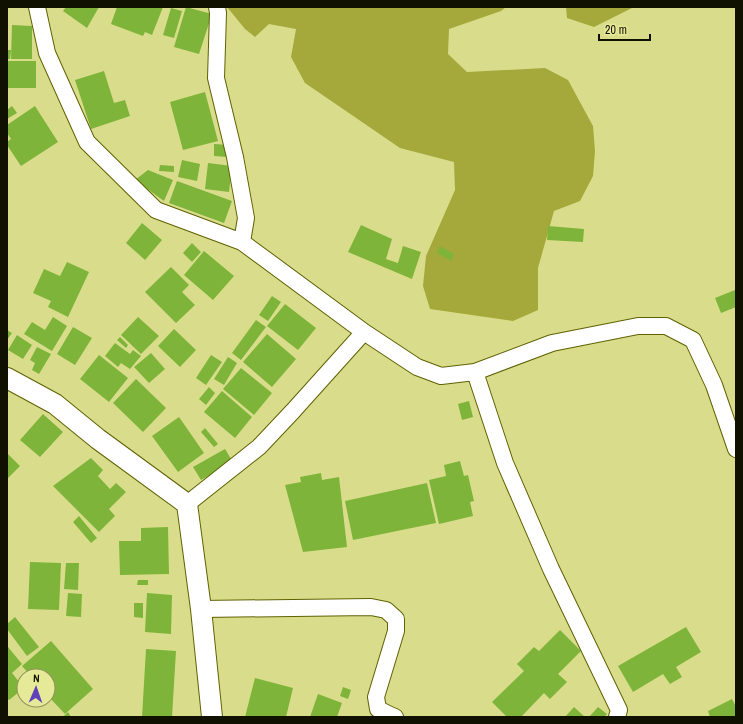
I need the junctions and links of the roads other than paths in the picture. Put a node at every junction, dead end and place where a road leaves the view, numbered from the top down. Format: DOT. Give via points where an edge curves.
graph roads {
  1 [pos="37,7"];
  2 [pos="217,7"];
  3 [pos="242,242"];
  4 [pos="364,332"];
  5 [pos="475,372"];
  6 [pos="7,378"];
  7 [pos="736,449"];
  8 [pos="187,504"];
  9 [pos="201,610"];
  10 [pos="212,717"];
  11 [pos="395,717"];
  12 [pos="617,717"];
  1 -- 3 [label="street" via="47,53 86,142 156,210"];
  2 -- 3 [label="street" via="216,78 235,157 246,218"];
  3 -- 4 [label="street"];
  4 -- 5 [label="street" via="417,367 435,374 441,376"];
  4 -- 8 [label="street" via="259,447"];
  5 -- 7 [label="street" via="552,343 638,326 666,326 693,340 714,385"];
  5 -- 12 [label="street" via="505,463 551,569 619,710"];
  6 -- 8 [label="street" via="55,404"];
  8 -- 9 [label="street"];
  9 -- 10 [label="street"];
  9 -- 11 [label="street" via="371,607 386,610 396,618 396,631 376,697 378,709"];
}
